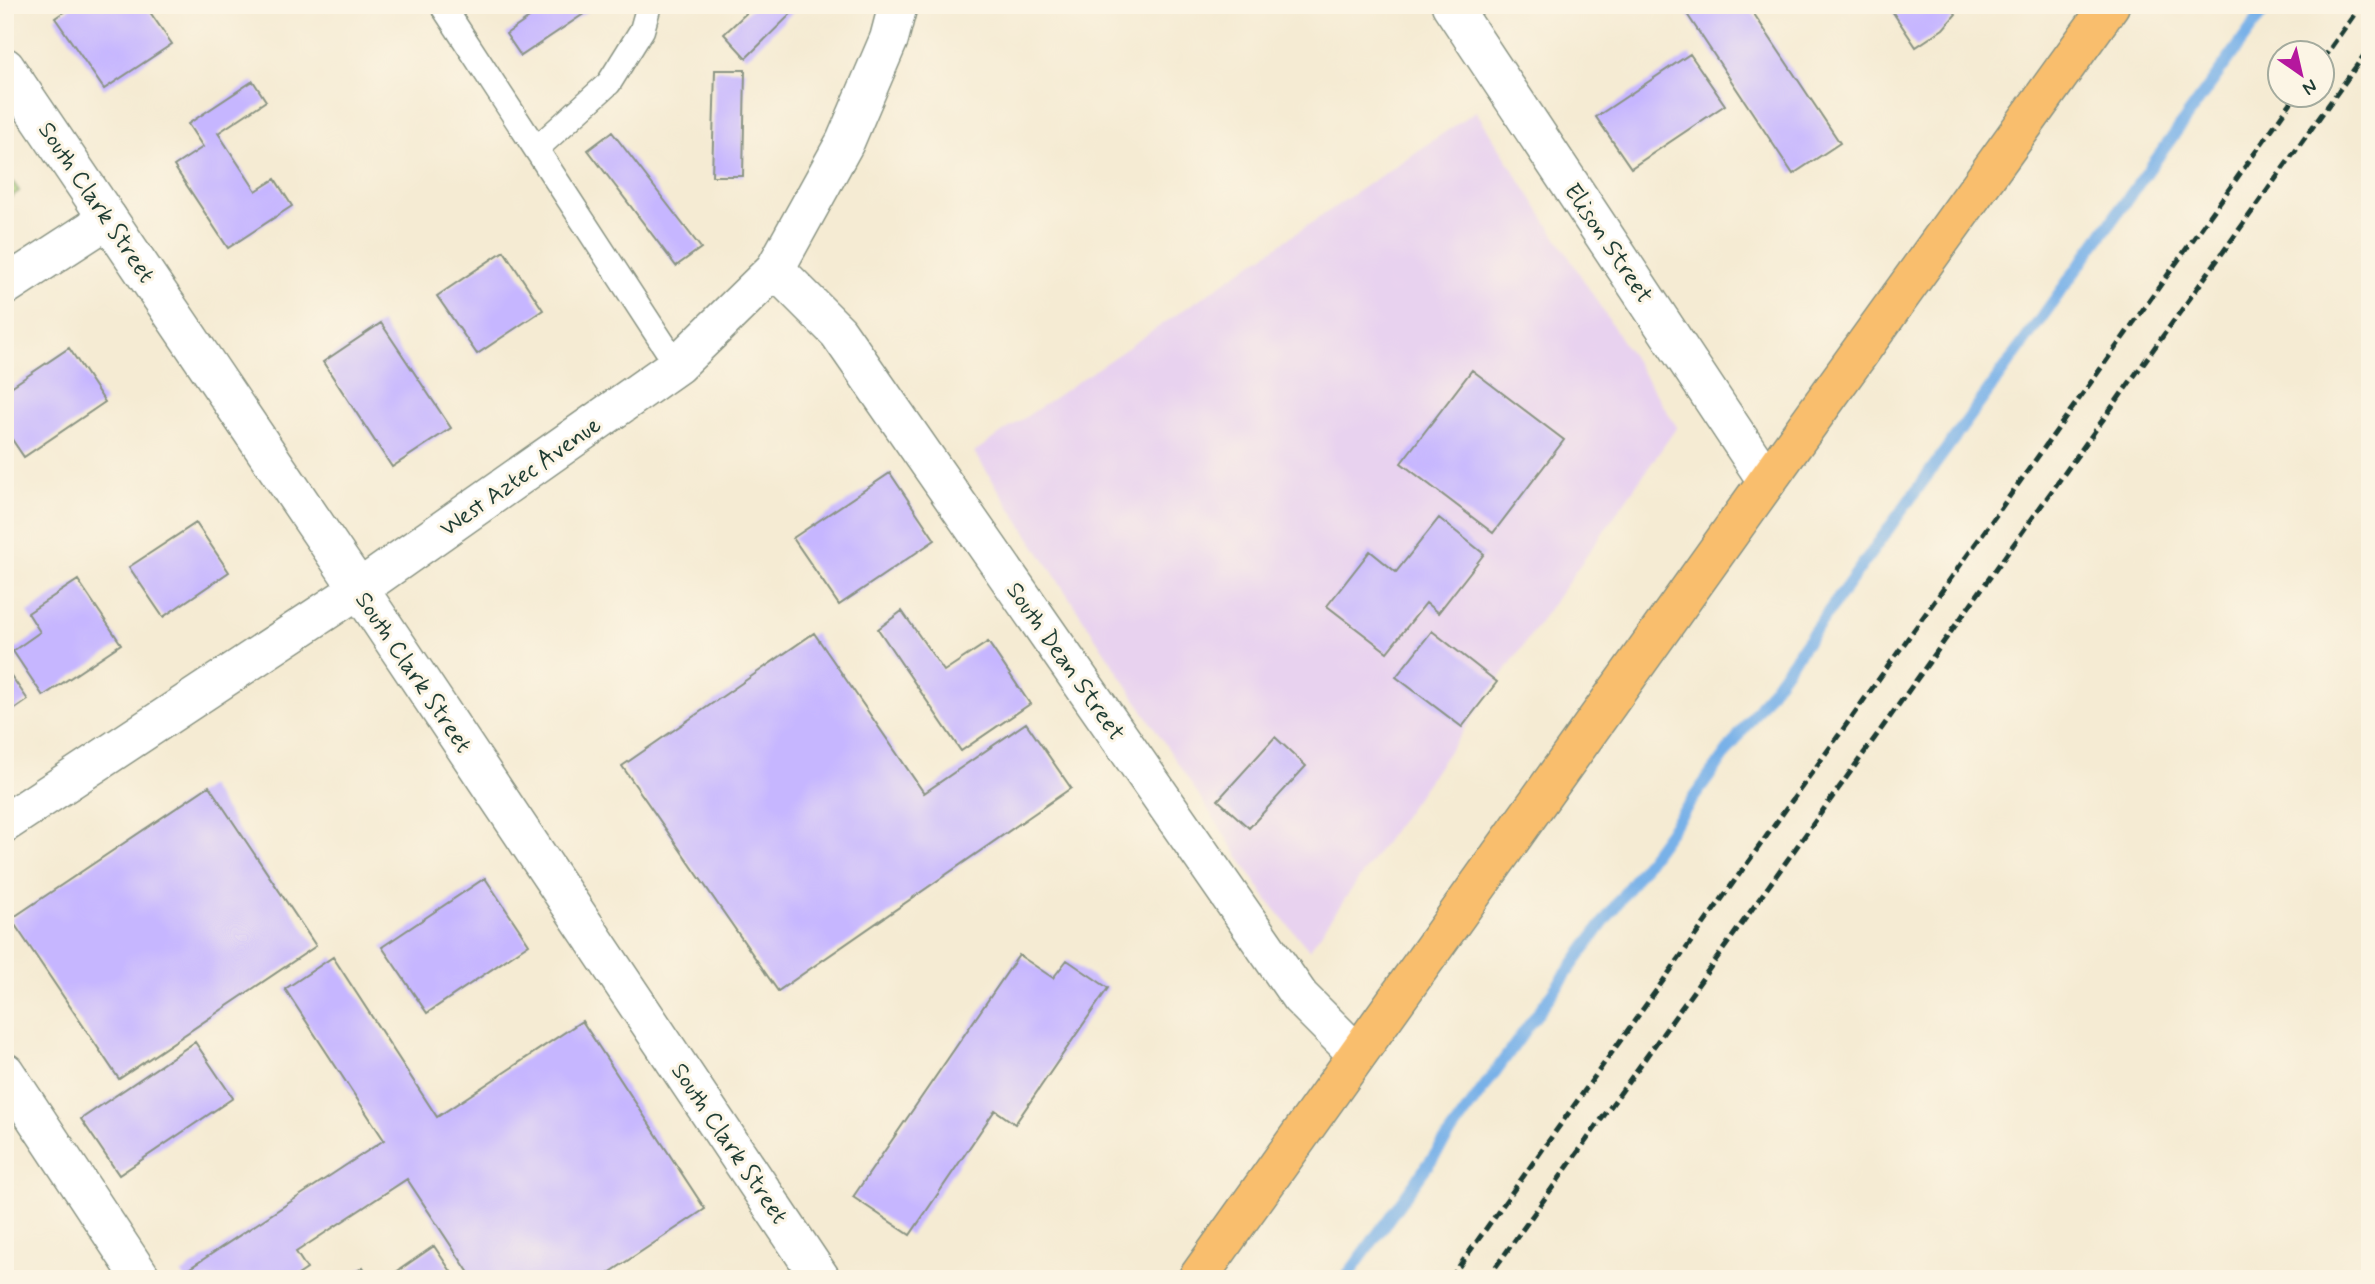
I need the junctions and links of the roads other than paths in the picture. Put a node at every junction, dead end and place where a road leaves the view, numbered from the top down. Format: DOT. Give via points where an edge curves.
graph roads {
  1 [pos="442,5"];
  2 [pos="649,5"];
  3 [pos="898,5"];
  4 [pos="1451,5"];
  5 [pos="2110,5"];
  6 [pos="5,66"];
  7 [pos="536,149"];
  8 [pos="108,219"];
  9 [pos="775,269"];
  10 [pos="5,286"];
  11 [pos="677,365"];
  12 [pos="1767,481"];
  13 [pos="359,589"];
  14 [pos="5,823"];
  15 [pos="1357,1054"];
  16 [pos="5,1072"];
  17 [pos="142,1279"];
  18 [pos="821,1279"];
  19 [pos="1197,1279"];
  1 -- 7 [label="lane"];
  2 -- 7 [label="lane" via="642,30 609,83"];
  3 -- 9 [label="street, West Aztec Avenue" via="889,39 845,142"];
  4 -- 12 [label="street, Elison Street"];
  5 -- 12 [label="main road"];
  6 -- 8 [label="street, South Clark Street"];
  7 -- 11 [label="lane"];
  8 -- 10 [label="street"];
  8 -- 13 [label="street, South Clark Street"];
  9 -- 11 [label="street, West Aztec Avenue"];
  9 -- 15 [label="street, South Dean Street" via="838,332 1300,997"];
  11 -- 13 [label="street, West Aztec Avenue"];
  12 -- 15 [label="main road"];
  13 -- 14 [label="street, West Aztec Avenue"];
  13 -- 18 [label="street, South Clark Street"];
  15 -- 19 [label="main road"];
  16 -- 17 [label="street"];
}
